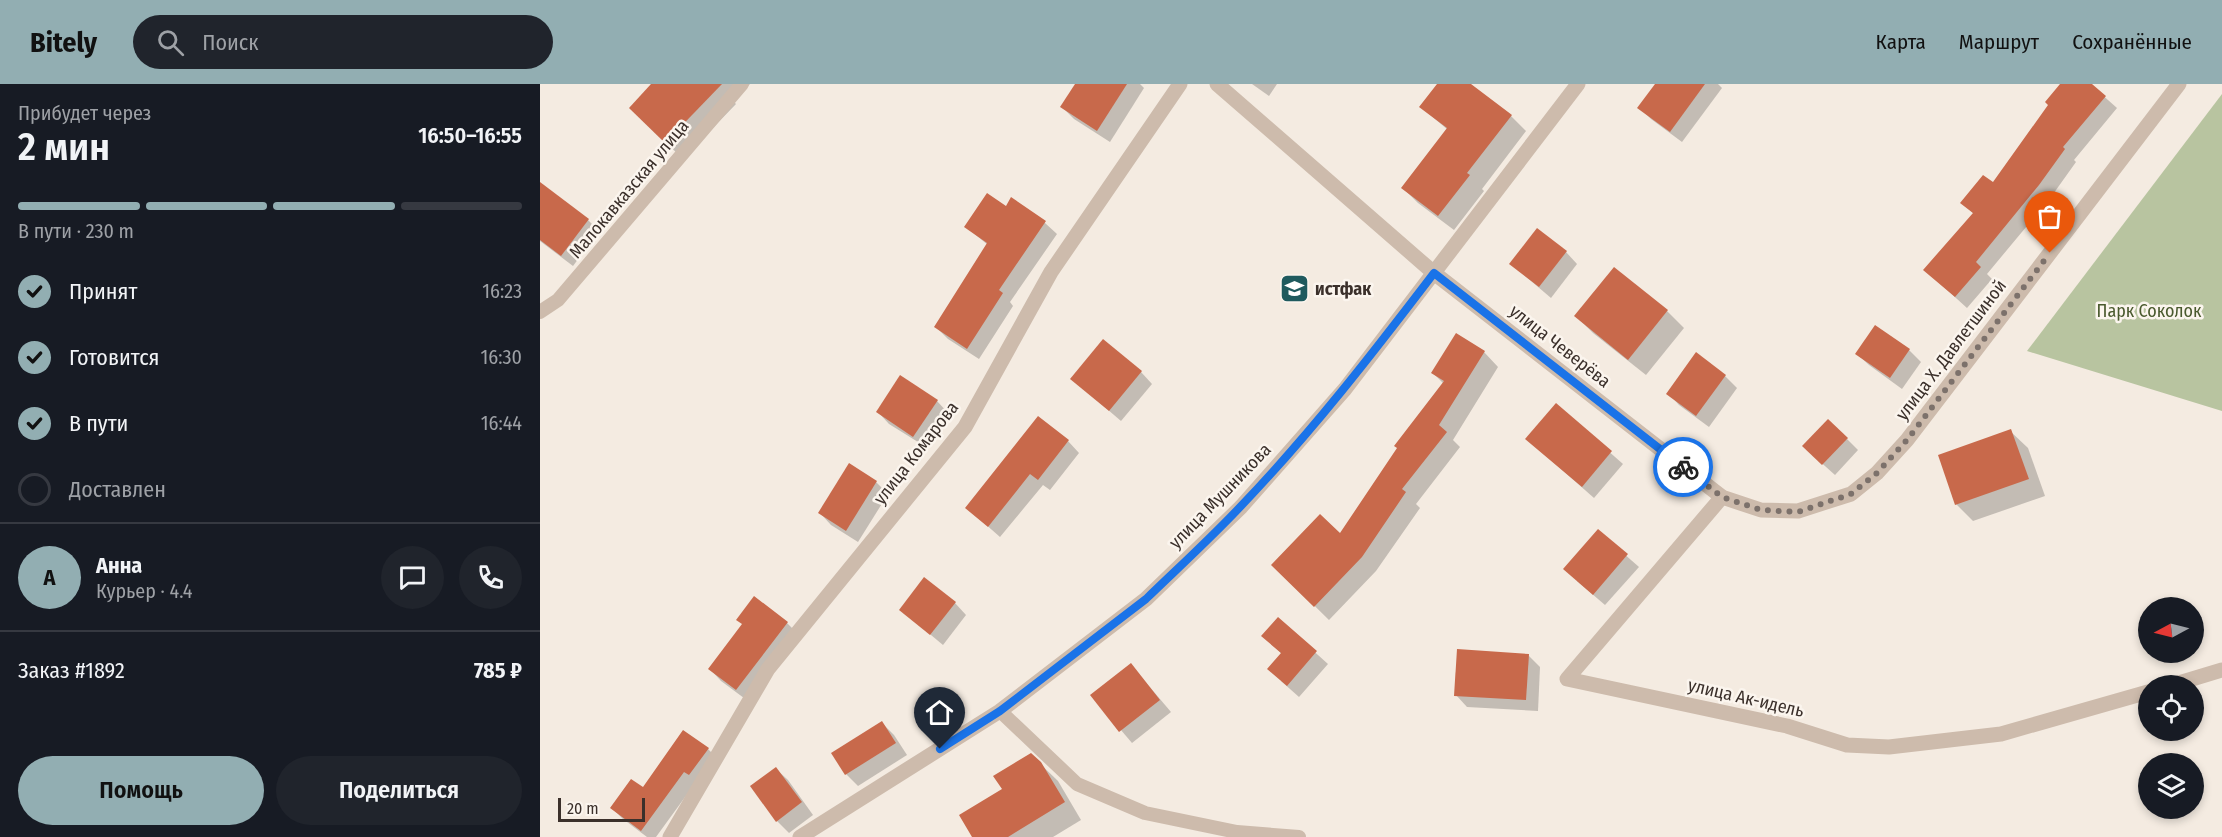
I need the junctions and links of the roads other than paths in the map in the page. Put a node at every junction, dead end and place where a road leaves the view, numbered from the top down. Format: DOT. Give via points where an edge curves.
graph roads {
  1 [pos="742,84"];
  2 [pos="1180,84"];
  3 [pos="1217,84"];
  4 [pos="1578,84"];
  5 [pos="2179,84"];
  6 [pos="1434,273"];
  7 [pos="540,312"];
  8 [pos="1907,440"];
  9 [pos="1722,497"];
  10 [pos="2222,670"];
  11 [pos="2204,675"];
  12 [pos="2138,695"];
  13 [pos="1000,711"];
  14 [pos="670,837"];
  15 [pos="800,837"];
  16 [pos="1299,837"];
  1 -- 7 [label="lane, Малокавказская улица" via="558,300"];
  2 -- 14 [label="street, улица Комарова" via="1051,272 965,427 768,669"];
  3 -- 6 [label="street, улица Чеверёва"];
  4 -- 6 [label="street, улица Мушникова"];
  5 -- 8 [label="street, улица Х. Давлетшиной"];
  6 -- 9 [label="street, улица Чеверёва"];
  6 -- 13 [label="street, улица Мушникова" via="1345,389 1241,507 1146,599"];
  8 -- 9 [label="street, улица Чеверёва" via="1851,494 1798,512 1761,510"];
  9 -- 12 [label="street, улица Ак-идель" via="1567,679 1787,726 1847,745 1888,747 2001,734"];
  10 -- 11 [label="street"];
  13 -- 15 [label="street, улица Мушникова"];
  13 -- 16 [label="lane" via="1077,784 1145,813 1238,832"];
}
